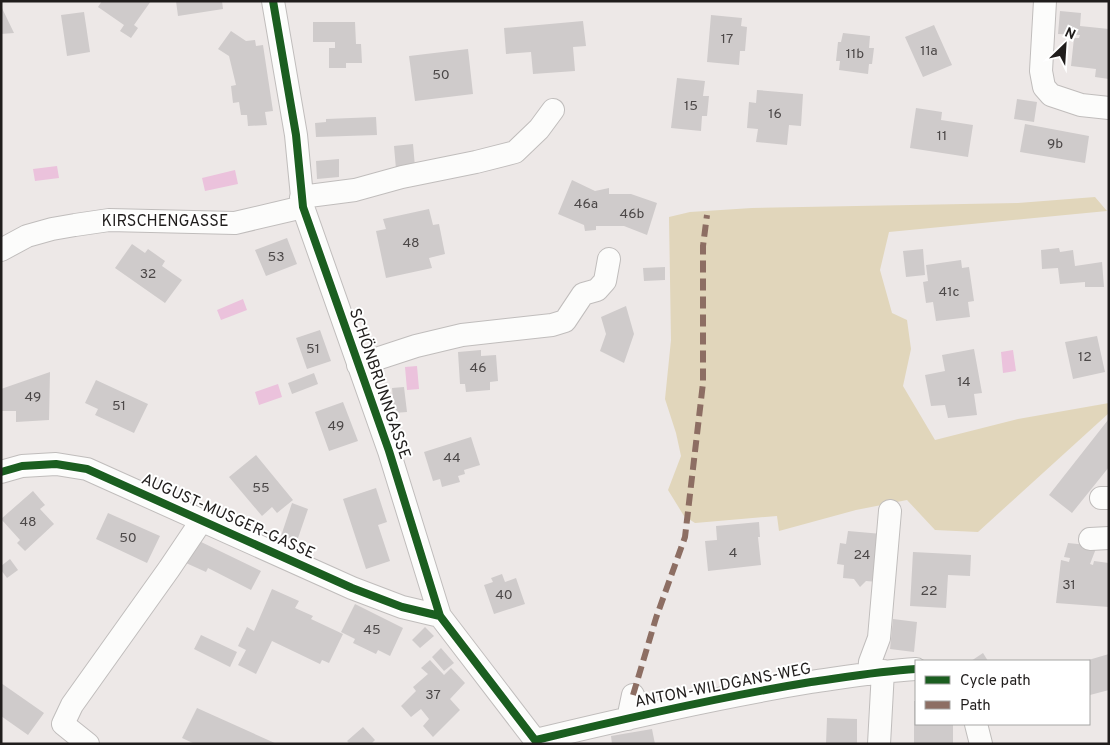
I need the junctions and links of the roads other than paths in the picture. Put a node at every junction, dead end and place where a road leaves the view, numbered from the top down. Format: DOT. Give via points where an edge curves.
graph roads {
  1 [pos="273,1"];
  2 [pos="1045,1"];
  3 [pos="1109,108"];
  4 [pos="553,110"];
  5 [pos="302,202"];
  6 [pos="1,250"];
  7 [pos="609,259"];
  8 [pos="358,365"];
  9 [pos="1,472"];
  10 [pos="890,511"];
  11 [pos="202,520"];
  12 [pos="440,616"];
  13 [pos="915,669"];
  14 [pos="876,672"];
  15 [pos="633,695"];
  16 [pos="628,719"];
  17 [pos="976,725"];
  18 [pos="537,742"];
  19 [pos="88,744"];
  20 [pos="879,744"];
  21 [pos="981,744"];
  1 -- 5 [label="street, SCHÖNBRUNNGASSE" via="296,135"];
  2 -- 3 [label="street" via="1041,71 1044,87 1052,96 1081,105"];
  4 -- 5 [label="street, KIRSCHENGASSE" via="539,130 515,152"];
  5 -- 6 [label="street, KIRSCHENGASSE" via="235,223 109,220 83,224 27,236"];
  5 -- 8 [label="street, SCHÖNBRUNNGASSE"];
  7 -- 8 [label="street" via="605,281 597,290 583,294 565,321 462,335"];
  8 -- 12 [label="street, SCHÖNBRUNNGASSE" via="389,451"];
  9 -- 11 [label="street, AUGUST-MUSGER-GASSE" via="22,466 56,464 87,469"];
  10 -- 14 [label="street" via="879,638 870,662"];
  11 -- 12 [label="street, AUGUST-MUSGER-GASSE" via="352,588 402,607"];
  11 -- 19 [label="street" via="72,705 63,724"];
  12 -- 18 [label="street, SCHÖNBRUNNGASSE"];
  13 -- 14 [label="street, ANTON-WILDGANS-WEG"];
  14 -- 16 [label="street, ANTON-WILDGANS-WEG" via="781,687"];
  14 -- 20 [label="street"];
  15 -- 16 [label="street"];
  16 -- 18 [label="street, ANTON-WILDGANS-WEG"];
  17 -- 21 [label="street"];
}
